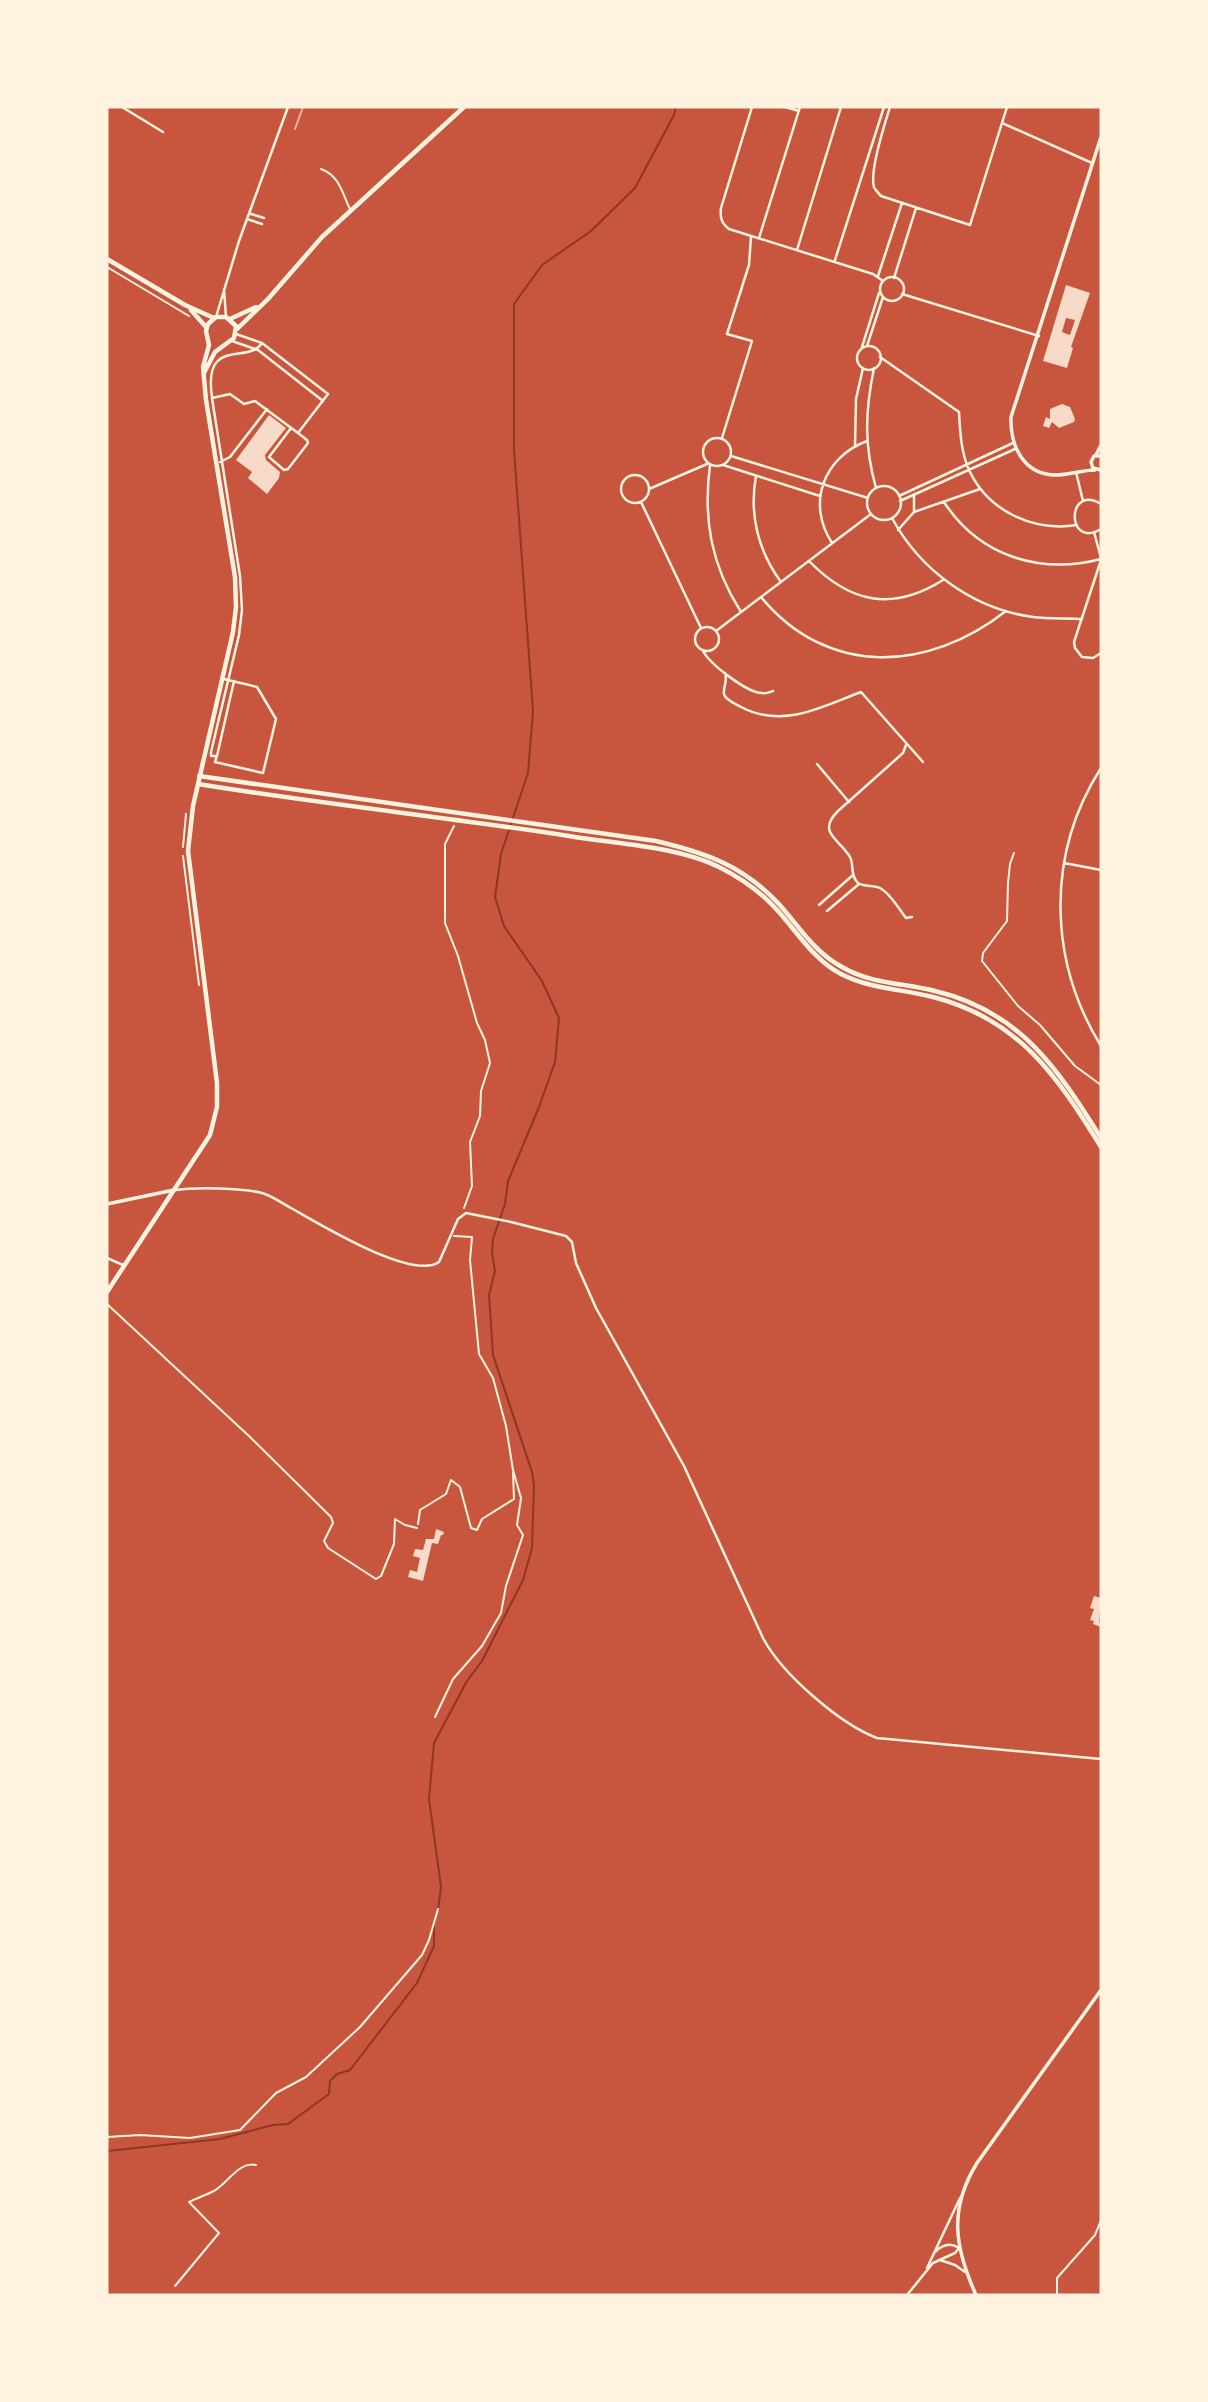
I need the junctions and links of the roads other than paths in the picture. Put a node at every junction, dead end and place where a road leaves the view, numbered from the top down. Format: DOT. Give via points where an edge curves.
graph roads {
  1 [pos="122,107"];
  2 [pos="288,107"];
  3 [pos="464,107"];
  4 [pos="752,107"];
  5 [pos="785,107"];
  6 [pos="841,107"];
  7 [pos="884,107"];
  8 [pos="890,107"];
  9 [pos="1007,107"];
  10 [pos="799,109"];
  11 [pos="1002,123"];
  12 [pos="163,132"];
  13 [pos="1101,137"];
  14 [pos="1093,164"];
  15 [pos="321,169"];
  16 [pos="902,203"];
  17 [pos="916,208"];
  18 [pos="351,210"];
  19 [pos="249,213"];
  20 [pos="264,218"];
  21 [pos="247,219"];
  22 [pos="262,224"];
  23 [pos="751,236"];
  24 [pos="759,238"];
  25 [pos="797,250"];
  26 [pos="107,258"];
  27 [pos="834,262"];
  28 [pos="878,276"];
  29 [pos="894,278"];
  30 [pos="883,282"];
  31 [pos="224,285"];
  32 [pos="880,290"];
  33 [pos="902,294"];
  34 [pos="883,298"];
  35 [pos="268,299"];
  36 [pos="185,305"];
  37 [pos="215,318"];
  38 [pos="228,318"];
  39 [pos="207,327"];
  40 [pos="236,332"];
  41 [pos="1039,336"];
  42 [pos="210,341"];
  43 [pos="232,341"];
  44 [pos="262,343"];
  45 [pos="220,346"];
  46 [pos="867,346"];
  47 [pos="861,349"];
  48 [pos="258,350"];
  49 [pos="880,357"];
  50 [pos="863,368"];
  51 [pos="874,368"];
  52 [pos="204,373"];
  53 [pos="312,382"];
  54 [pos="306,389"];
  55 [pos="212,398"];
  56 [pos="323,401"];
  57 [pos="267,409"];
  58 [pos="211,428"];
  59 [pos="291,428"];
  60 [pos="298,433"];
  61 [pos="722,438"];
  62 [pos="867,441"];
  63 [pos="1013,443"];
  64 [pos="1101,445"];
  65 [pos="855,446"];
  66 [pos="1016,449"];
  67 [pos="731,456"];
  68 [pos="1099,456"];
  69 [pos="219,463"];
  70 [pos="709,464"];
  71 [pos="967,464"];
  72 [pos="723,465"];
  73 [pos="969,470"];
  74 [pos="1099,470"];
  75 [pos="1076,472"];
  76 [pos="757,476"];
  77 [pos="822,484"];
  78 [pos="876,488"];
  79 [pos="981,488"];
  80 [pos="649,489"];
  81 [pos="915,494"];
  82 [pos="820,496"];
  83 [pos="899,496"];
  84 [pos="868,498"];
  85 [pos="900,501"];
  86 [pos="1083,501"];
  87 [pos="641,502"];
  88 [pos="944,502"];
  89 [pos="1101,504"];
  90 [pos="914,512"];
  91 [pos="871,514"];
  92 [pos="892,518"];
  93 [pos="232,524"];
  94 [pos="1076,525"];
  95 [pos="1101,529"];
  96 [pos="898,530"];
  97 [pos="1094,533"];
  98 [pos="229,537"];
  99 [pos="832,543"];
  100 [pos="1101,559"];
  101 [pos="809,561"];
  102 [pos="238,562"];
  103 [pos="235,577"];
  104 [pos="944,579"];
  105 [pos="781,582"];
  106 [pos="761,597"];
  107 [pos="1006,611"];
  108 [pos="741,612"];
  109 [pos="1082,619"];
  110 [pos="701,628"];
  111 [pos="716,631"];
  112 [pos="703,651"];
  113 [pos="1101,653"];
  114 [pos="725,673"];
  115 [pos="225,679"];
  116 [pos="234,681"];
  117 [pos="774,691"];
  118 [pos="905,741"];
  119 [pos="216,756"];
  120 [pos="923,762"];
  121 [pos="817,764"];
  122 [pos="1101,768"];
  123 [pos="199,776"];
  124 [pos="198,784"];
  125 [pos="849,802"];
  126 [pos="452,816"];
  127 [pos="1064,863"];
  128 [pos="1101,870"];
  129 [pos="853,875"];
  130 [pos="859,883"];
  131 [pos="819,905"];
  132 [pos="827,911"];
  133 [pos="912,917"];
  134 [pos="1101,1046"];
  135 [pos="1101,1139"];
  136 [pos="1101,1147"];
  137 [pos="174,1190"];
  138 [pos="107,1204"];
  139 [pos="107,1258"];
  140 [pos="124,1265"];
  141 [pos="107,1292"];
  142 [pos="107,1304"];
  143 [pos="417,1528"];
  144 [pos="1101,1759"];
  145 [pos="1101,1990"];
  146 [pos="964,2188"];
  147 [pos="959,2248"];
  148 [pos="935,2252"];
  149 [pos="936,2260"];
  150 [pos="925,2271"];
  151 [pos="966,2272"];
  152 [pos="907,2295"];
  153 [pos="976,2295"];
  1 -- 12 [label="street"];
  2 -- 19 [label="street"];
  3 -- 18 [label="main road"];
  4 -- 23 [label="street" via="720,212 723,225"];
  5 -- 10 [label="street"];
  6 -- 25 [label="street"];
  7 -- 27 [label="street"];
  8 -- 16 [label="street" via="877,154 874,187 881,196"];
  9 -- 11 [label="street"];
  10 -- 24 [label="street"];
  11 -- 14 [label="street"];
  11 -- 17 [label="street" via="970,225"];
  13 -- 14 [label="street"];
  14 -- 41 [label="street"];
  15 -- 18 [label="street" via="341,186"];
  16 -- 17 [label="street"];
  16 -- 28 [label="street"];
  17 -- 29 [label="street"];
  18 -- 35 [label="main road"];
  19 -- 20 [label="street"];
  19 -- 21 [label="street"];
  21 -- 22 [label="street"];
  21 -- 31 [label="street"];
  23 -- 24 [label="street"];
  23 -- 61 [label="street" via="749,265 727,334 752,341"];
  24 -- 25 [label="street"];
  25 -- 27 [label="street"];
  26 -- 36 [label="main road"];
  27 -- 28 [label="street"];
  28 -- 30 [label="street"];
  29 -- 30 [label="street"];
  29 -- 33 [label="street" via="902,283"];
  30 -- 32 [label="street"];
  31 -- 37 [label="street"];
  31 -- 38 [label="street"];
  32 -- 34 [label="street"];
  32 -- 47 [label="street"];
  33 -- 34 [label="street" via="894,300"];
  33 -- 41 [label="street"];
  34 -- 46 [label="street"];
  35 -- 38 [label="main road"];
  35 -- 40 [label="main road"];
  36 -- 37 [label="main road"];
  36 -- 39 [label="main road"];
  37 -- 38 [label="main road"];
  37 -- 39 [label="main road"];
  38 -- 40 [label="main road"];
  39 -- 42 [label="main road"];
  40 -- 43 [label="main road"];
  40 -- 44 [label="street"];
  41 -- 63 [label="street" via="1012,417"];
  42 -- 45 [label="main road"];
  42 -- 52 [label="main road"];
  43 -- 45 [label="main road"];
  43 -- 48 [label="street"];
  44 -- 48 [label="street"];
  44 -- 53 [label="street"];
  45 -- 52 [label="main road"];
  46 -- 47 [label="street"];
  46 -- 49 [label="street"];
  47 -- 50 [label="street" via="857,359"];
  48 -- 54 [label="street"];
  48 -- 55 [label="street" via="219,360 211,377"];
  49 -- 51 [label="street"];
  49 -- 71 [label="street" via="959,412"];
  50 -- 51 [label="street"];
  50 -- 65 [label="street" via="856,399"];
  51 -- 62 [label="street"];
  52 -- 58 [label="main road"];
  53 -- 54 [label="street"];
  53 -- 56 [label="street" via="328,394"];
  54 -- 56 [label="street"];
  55 -- 57 [label="street" via="230,394 244,404 255,401"];
  55 -- 58 [label="street"];
  55 -- 69 [label="street"];
  56 -- 60 [label="street"];
  57 -- 59 [label="street"];
  57 -- 69 [label="street" via="228,459"];
  58 -- 69 [label="main road"];
  59 -- 60 [label="street"];
  59 -- 60 [label="street" via="269,457 284,470 308,443"];
  61 -- 67 [label="street" via="730,445"];
  61 -- 70 [label="street" via="705,445 703,453"];
  62 -- 65 [label="street"];
  62 -- 78 [label="street"];
  63 -- 66 [label="street"];
  63 -- 71 [label="street"];
  64 -- 68 [label="street"];
  65 -- 77 [label="street" via="833,464"];
  66 -- 73 [label="street"];
  66 -- 75 [label="street" via="1026,463 1044,473"];
  67 -- 72 [label="street"];
  67 -- 77 [label="street"];
  68 -- 74 [label="street" via="1091,462"];
  69 -- 93 [label="street"];
  69 -- 98 [label="main road"];
  70 -- 72 [label="street"];
  70 -- 80 [label="street"];
  70 -- 108 [label="street" via="712,548"];
  71 -- 73 [label="street"];
  71 -- 83 [label="street"];
  72 -- 76 [label="street"];
  73 -- 79 [label="street"];
  73 -- 81 [label="street"];
  74 -- 75 [label="street"];
  75 -- 86 [label="street"];
  76 -- 82 [label="street"];
  76 -- 105 [label="street" via="753,497 759,538"];
  77 -- 82 [label="street"];
  77 -- 84 [label="street"];
  78 -- 83 [label="street" via="889,487"];
  78 -- 84 [label="street"];
  79 -- 88 [label="street"];
  79 -- 94 [label="street" via="1000,508 1026,522 1048,527"];
  80 -- 87 [label="street"];
  80 -- 87 [label="street" via="646,480 638,476 628,477 622,484 627,501"];
  81 -- 85 [label="street"];
  81 -- 90 [label="street"];
  82 -- 99 [label="street" via="821,518"];
  83 -- 85 [label="street"];
  84 -- 91 [label="street"];
  85 -- 92 [label="street"];
  86 -- 89 [label="street"];
  86 -- 94 [label="street" via="1074,512"];
  87 -- 110 [label="street"];
  88 -- 90 [label="street"];
  88 -- 100 [label="street" via="965,528 1009,556 1058,566"];
  90 -- 96 [label="street"];
  91 -- 92 [label="street" via="882,520"];
  91 -- 99 [label="street"];
  92 -- 96 [label="street"];
  93 -- 98 [label="street"];
  93 -- 102 [label="street"];
  94 -- 97 [label="street"];
  95 -- 97 [label="street"];
  96 -- 104 [label="street"];
  97 -- 100 [label="street"];
  98 -- 103 [label="main road"];
  99 -- 101 [label="street"];
  100 -- 109 [label="street"];
  101 -- 104 [label="street" via="844,590 865,597 910,596"];
  101 -- 105 [label="street"];
  102 -- 103 [label="street"];
  102 -- 115 [label="street" via="242,610"];
  103 -- 115 [label="main road" via="236,614"];
  104 -- 107 [label="street" via="975,600"];
  105 -- 106 [label="street"];
  106 -- 107 [label="street" via="785,622 818,642 878,658 935,650"];
  106 -- 108 [label="street"];
  107 -- 109 [label="street"];
  108 -- 111 [label="street"];
  109 -- 113 [label="street" via="1074,648 1088,659"];
  110 -- 111 [label="street"];
  110 -- 112 [label="street" via="694,638"];
  111 -- 112 [label="street" via="716,647"];
  112 -- 114 [label="street"];
  114 -- 117 [label="street" via="753,691"];
  114 -- 118 [label="street" via="726,698 768,715 807,714 861,692"];
  115 -- 116 [label="street"];
  115 -- 119 [label="street" via="211,752"];
  115 -- 123 [label="main road"];
  116 -- 119 [label="street"];
  116 -- 119 [label="street" via="257,687 276,719 263,773 215,762"];
  118 -- 120 [label="street"];
  118 -- 125 [label="street" via="904,753"];
  121 -- 125 [label="street"];
  122 -- 127 [label="street" via="1080,808"];
  123 -- 124 [label="main road"];
  123 -- 126 [label="main road"];
  124 -- 126 [label="main road"];
  124 -- 137 [label="main road" via="188,851 217,1107 210,1135"];
  125 -- 129 [label="street" via="831,818 830,825 831,835 851,858"];
  126 -- 135 [label="main road" via="656,841 718,859 751,878 811,943 842,967 880,982 960,998 991,1013 1054,1067"];
  126 -- 136 [label="main road" via="673,853 718,866 764,896 809,948 841,973 880,988 958,1005 1023,1042 1068,1096"];
  127 -- 128 [label="street"];
  127 -- 134 [label="street" via="1059,911 1066,964 1083,1013"];
  129 -- 130 [label="street"];
  129 -- 131 [label="street"];
  130 -- 132 [label="street"];
  130 -- 133 [label="street" via="880,888 906,918"];
  137 -- 138 [label="street"];
  137 -- 140 [label="main road"];
  137 -- 144 [label="street" via="263,1193 380,1254 426,1267 441,1259 466,1213 564,1235 572,1242 596,1308 684,1465 763,1638 795,1679 847,1721 877,1738"];
  139 -- 140 [label="street"];
  140 -- 141 [label="main road"];
  142 -- 143 [label="street" via="331,1517 333,1523 324,1541 328,1548 376,1579 394,1544 395,1519"];
  145 -- 146 [label="street"];
  146 -- 147 [label="street" via="957,2220"];
  146 -- 148 [label="street"];
  147 -- 148 [label="street" via="953,2244"];
  147 -- 149 [label="street"];
  147 -- 151 [label="street"];
  148 -- 150 [label="street"];
  149 -- 150 [label="street"];
  149 -- 151 [label="street"];
  150 -- 152 [label="street"];
  151 -- 153 [label="street"];
}
